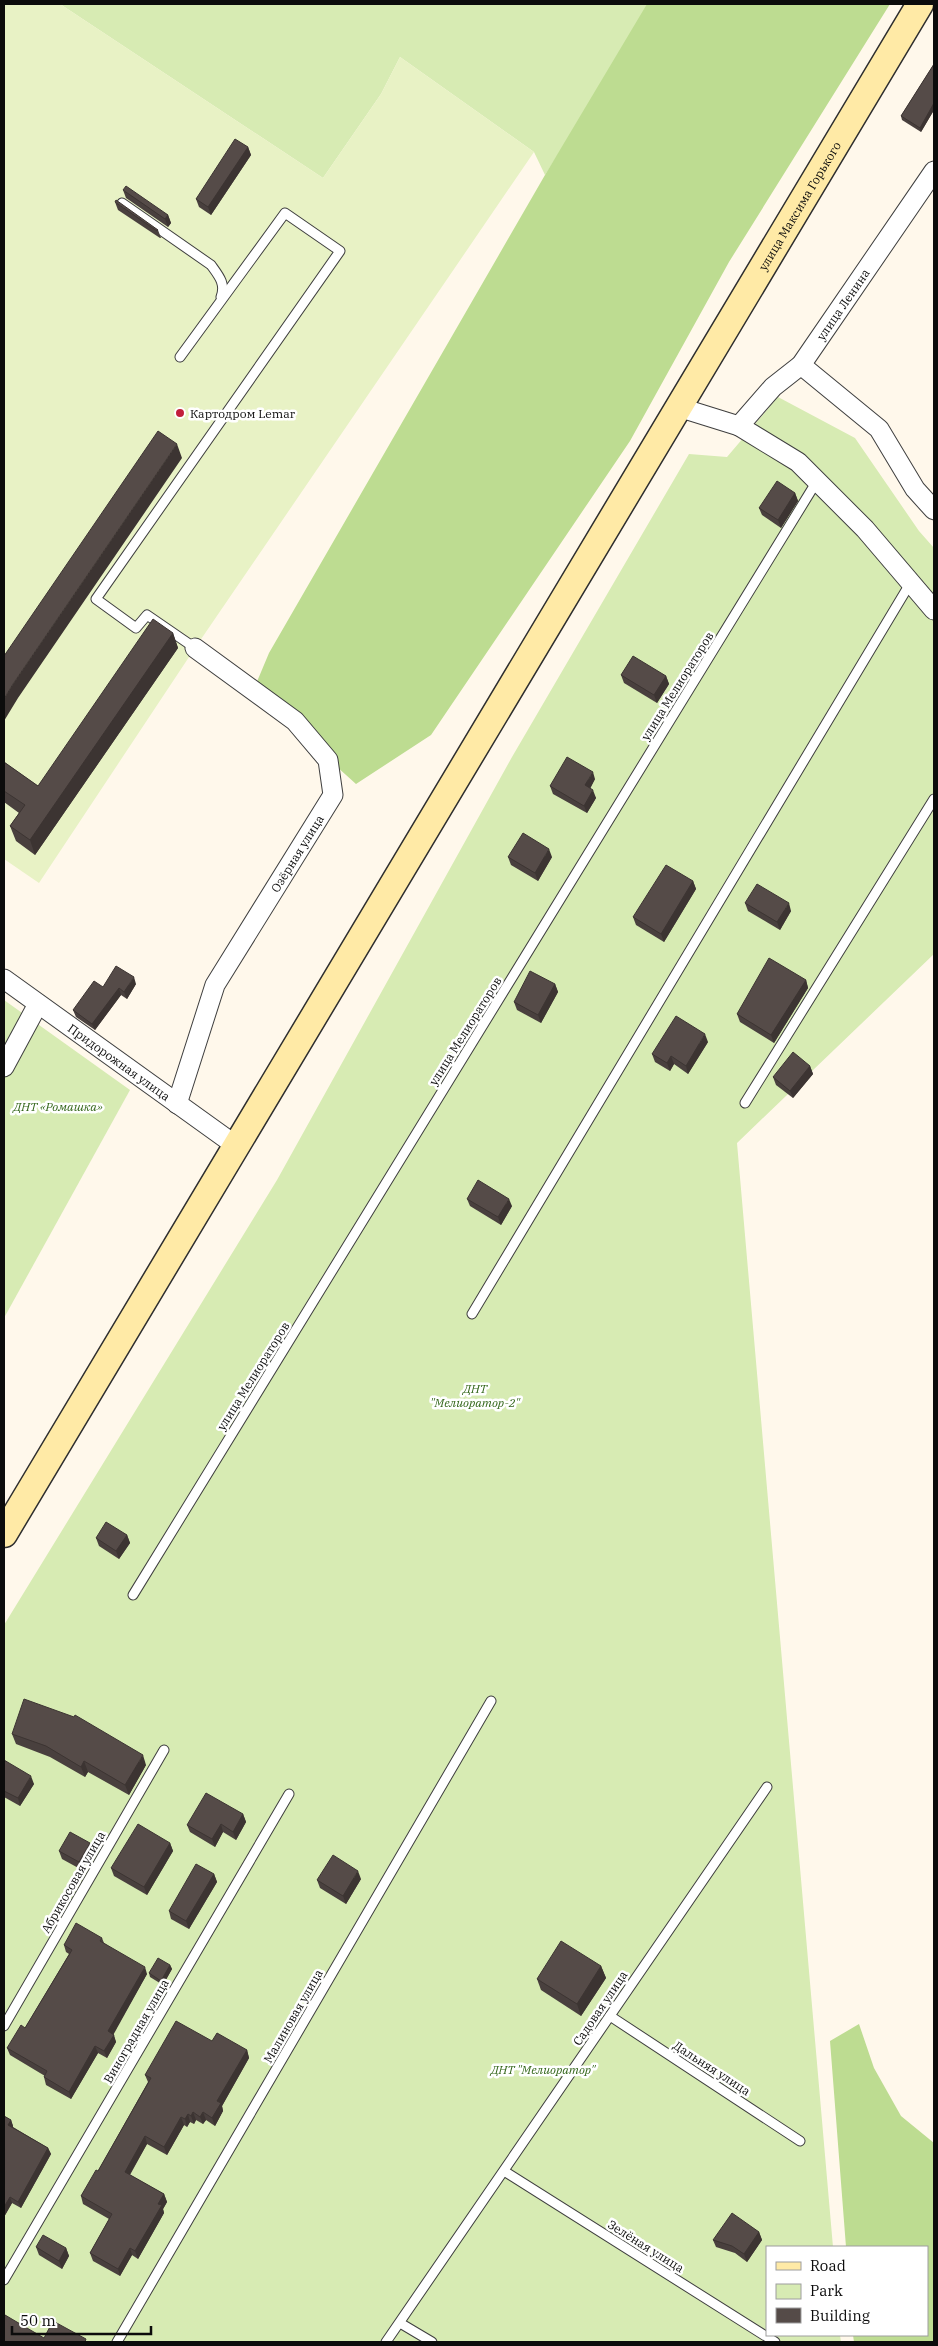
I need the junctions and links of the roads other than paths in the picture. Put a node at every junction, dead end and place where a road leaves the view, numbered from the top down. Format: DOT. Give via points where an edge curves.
graph roads {
  1 [pos="920,4"];
  2 [pos="934,171"];
  3 [pos="122,203"];
  4 [pos="217,306"];
  5 [pos="180,357"];
  6 [pos="801,365"];
  7 [pos="678,407"];
  8 [pos="738,426"];
  9 [pos="817,481"];
  10 [pos="934,510"];
  11 [pos="911,582"];
  12 [pos="934,610"];
  13 [pos="194,648"];
  14 [pos="934,799"];
  15 [pos="4,979"];
  16 [pos="38,1004"];
  17 [pos="4,1067"];
  18 [pos="745,1103"];
  19 [pos="177,1104"];
  20 [pos="235,1145"];
  21 [pos="472,1314"];
  22 [pos="4,1534"];
  23 [pos="133,1594"];
  24 [pos="491,1701"];
  25 [pos="164,1750"];
  26 [pos="767,1787"];
  27 [pos="289,1794"];
  28 [pos="610,2016"];
  29 [pos="4,2026"];
  30 [pos="800,2141"];
  31 [pos="504,2171"];
  32 [pos="4,2280"];
  33 [pos="400,2323"];
  34 [pos="117,2342"];
  35 [pos="386,2342"];
  36 [pos="432,2342"];
  37 [pos="775,2342"];
  1 -- 7 [label="main road, улица Максима Горького"];
  2 -- 6 [label="street, улица Ленина"];
  3 -- 4 [label="lane" via="211,265 224,290"];
  4 -- 5 [label="lane"];
  4 -- 13 [label="lane" via="285,213 340,251 96,600 136,628 147,615"];
  6 -- 8 [label="street, улица Ленина" via="773,387"];
  6 -- 10 [label="street" via="879,429 914,489"];
  7 -- 8 [label="street"];
  7 -- 20 [label="main road, улица Максима Горького"];
  8 -- 9 [label="street" via="798,462"];
  9 -- 11 [label="street" via="865,528"];
  9 -- 23 [label="lane, улица Мелиораторов"];
  11 -- 12 [label="street"];
  11 -- 21 [label="lane"];
  13 -- 19 [label="street, Озёрная улица" via="295,720 328,760 333,795 215,985"];
  14 -- 18 [label="lane"];
  15 -- 16 [label="street, Придорожная улица"];
  16 -- 17 [label="street"];
  16 -- 19 [label="street, Придорожная улица"];
  19 -- 20 [label="street, Придорожная улица"];
  20 -- 22 [label="main road, улица Максима Горького"];
  24 -- 34 [label="lane, Малиновая улица"];
  25 -- 29 [label="lane, Абрикосовая улица"];
  26 -- 28 [label="lane, Садовая улица"];
  27 -- 32 [label="lane, Виноградная улица"];
  28 -- 30 [label="lane, Дальняя улица"];
  28 -- 31 [label="lane, Садовая улица"];
  31 -- 33 [label="lane, Садовая улица"];
  31 -- 37 [label="lane, Зелёная улица"];
  33 -- 35 [label="lane, Садовая улица"];
  33 -- 36 [label="lane"];
}
